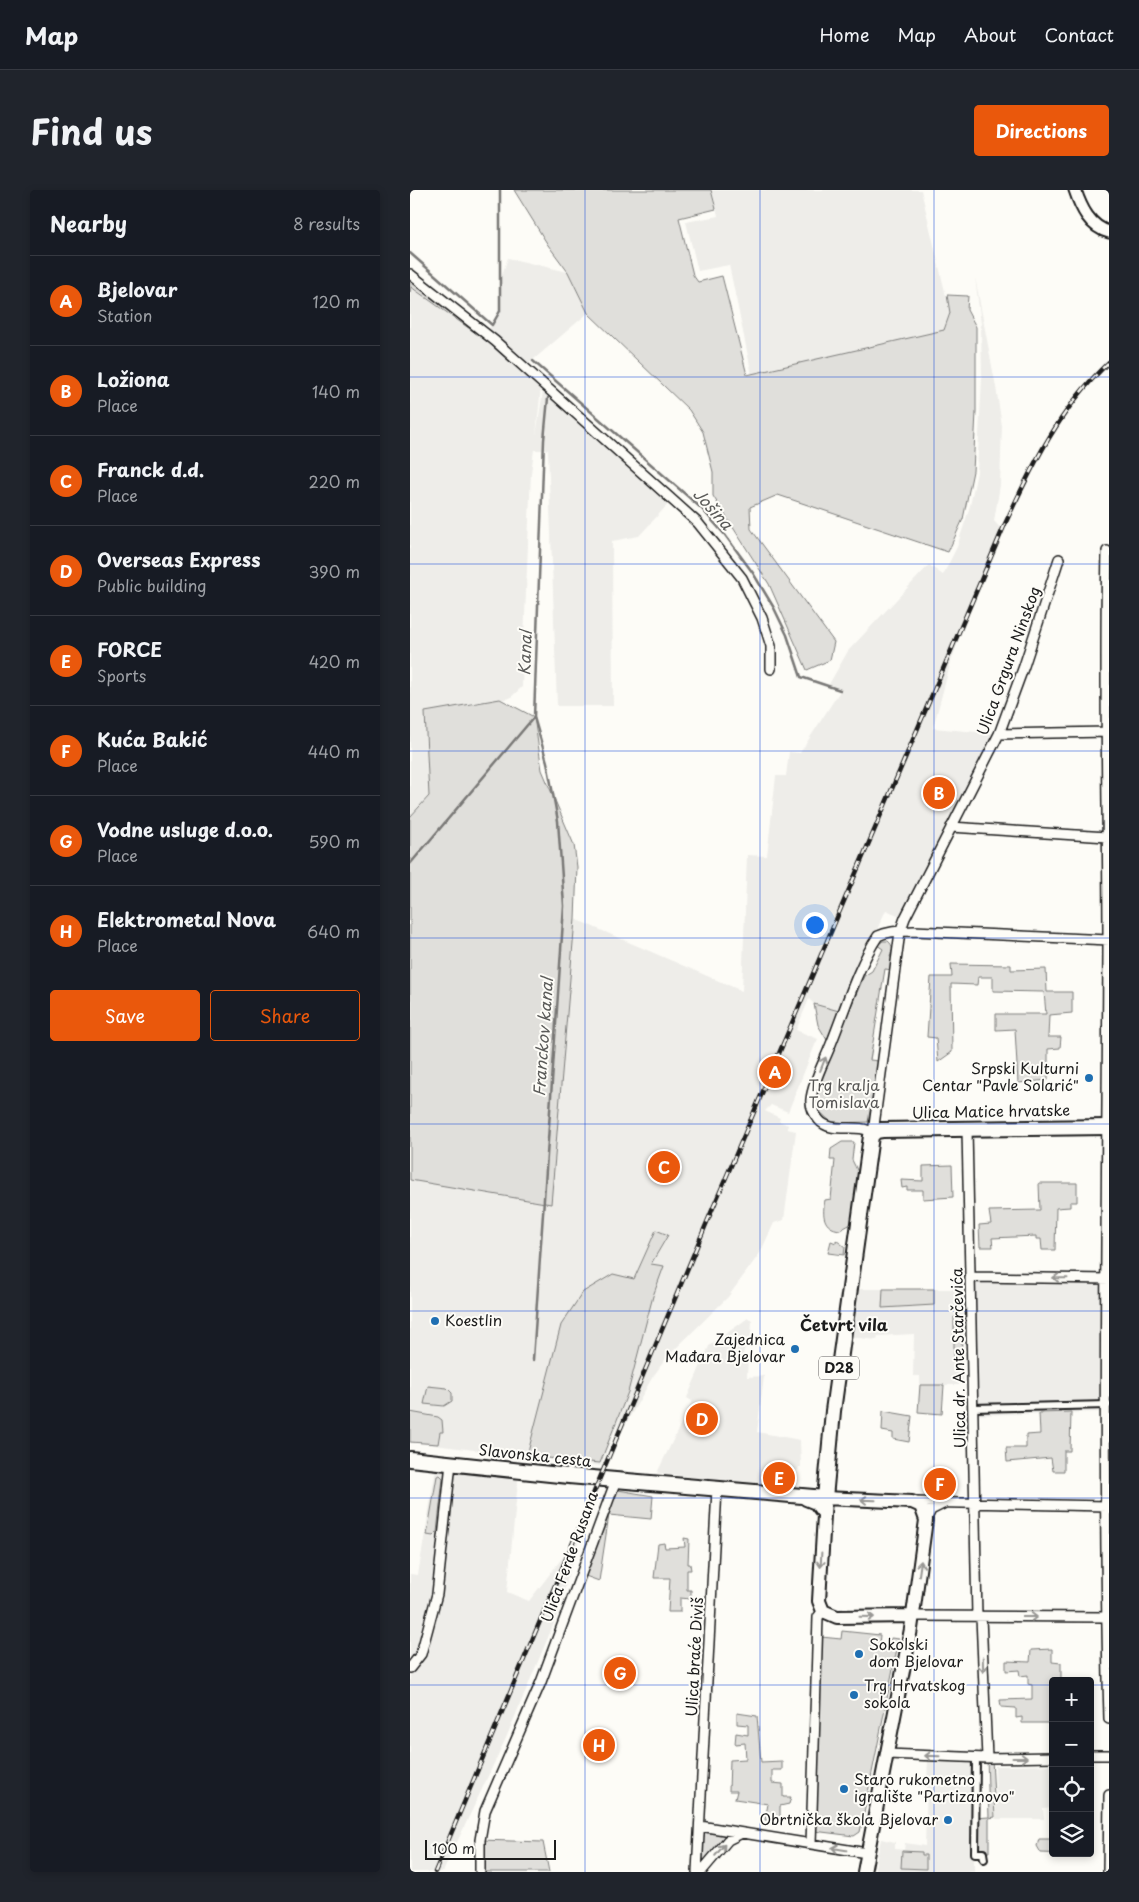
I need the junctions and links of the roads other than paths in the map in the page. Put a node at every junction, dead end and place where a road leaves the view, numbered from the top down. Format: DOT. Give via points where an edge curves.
graph roads {
  1 [pos="1075,190"];
  2 [pos="1109,232"];
  3 [pos="410,274"];
  4 [pos="1106,550"];
  5 [pos="1059,559"];
  6 [pos="771,668"];
  7 [pos="1107,732"];
  8 [pos="999,734"];
  9 [pos="951,827"];
  10 [pos="1106,837"];
  11 [pos="900,932"];
  12 [pos="1108,940"];
  13 [pos="1107,1127"];
  14 [pos="967,1129"];
  15 [pos="873,1133"];
  16 [pos="971,1277"];
  17 [pos="1107,1279"];
  18 [pos="1108,1405"];
  19 [pos="973,1408"];
  20 [pos="410,1459"];
  21 [pos="451,1463"];
  22 [pos="616,1480"];
  23 [pos="717,1489"];
  24 [pos="912,1502"];
  25 [pos="945,1503"];
  26 [pos="824,1504"];
  27 [pos="976,1504"];
  28 [pos="1107,1506"];
  29 [pos="926,1520"];
  30 [pos="823,1611"];
  31 [pos="912,1616"];
  32 [pos="979,1617"];
  33 [pos="1108,1617"];
  34 [pos="894,1618"];
  35 [pos="907,1639"];
  36 [pos="410,1668"];
  37 [pos="1109,1719"];
  38 [pos="887,1754"];
  39 [pos="1109,1755"];
  40 [pos="1094,1756"];
  41 [pos="1049,1757"];
  42 [pos="982,1758"];
  43 [pos="1109,1795"];
  44 [pos="700,1826"];
  45 [pos="742,1833"];
  46 [pos="811,1844"];
  47 [pos="867,1853"];
  48 [pos="984,1859"];
  49 [pos="480,1872"];
  50 [pos="697,1872"];
  51 [pos="701,1872"];
  52 [pos="864,1872"];
  53 [pos="1108,1872"];
  1 -- 2 [label="street" via="1080,206 1094,225"];
  3 -- 6 [label="street" via="496,341 698,523 746,586 771,646"];
  4 -- 7 [label="street"];
  5 -- 8 [label="street, Ulica Grgura Ninskog"];
  7 -- 8 [label="street"];
  7 -- 10 [label="street"];
  8 -- 9 [label="street, Ulica Grgura Ninskog"];
  9 -- 10 [label="street"];
  9 -- 11 [label="street, Ulica Grgura Ninskog"];
  10 -- 12 [label="street"];
  11 -- 12 [label="street"];
  11 -- 15 [label="street"];
  15 -- 11 [label="street, one-way" via="863,1128 823,1124 813,1112 811,1097 874,942 884,933"];
  12 -- 13 [label="street"];
  13 -- 14 [label="main road, Ulica Matice hrvatske"];
  13 -- 17 [label="street"];
  14 -- 15 [label="main road, Ulica Matice hrvatske" via="882,1130"];
  14 -- 16 [label="street, Ulica dr. Ante Starčevića"];
  15 -- 26 [label="main road, D28" via="869,1141 833,1412"];
  17 -- 16 [label="street, one-way"];
  16 -- 19 [label="street, Ulica dr. Ante Starčevića"];
  17 -- 18 [label="street"];
  18 -- 19 [label="street"];
  18 -- 28 [label="street"];
  19 -- 27 [label="street, Ulica dr. Ante Starčevića"];
  20 -- 21 [label="main road, Slavonska cesta"];
  21 -- 22 [label="main road, Slavonska cesta"];
  21 -- 36 [label="street" via="437,1594 421,1654"];
  22 -- 23 [label="main road, Ulica Ferde Rusana"];
  22 -- 49 [label="street, Ulica Ferde Rusana" via="545,1673 485,1812 480,1840"];
  23 -- 26 [label="main road, Ulica Ferde Rusana" via="802,1496"];
  23 -- 44 [label="street, Ulica braće Diviš"];
  24 -- 25 [label="street, Ulica Ferde Rusana"];
  24 -- 26 [label="main road, Ulica Ferde Rusana, one-way"];
  24 -- 29 [label="main road" via="921,1506"];
  25 -- 27 [label="street, Ulica Ferde Rusana"];
  25 -- 29 [label="street" via="931,1510"];
  26 -- 30 [label="main road, one-way" via="819,1601"];
  27 -- 28 [label="street, Ulica Ferde Rusana"];
  27 -- 32 [label="street, Ulica dr. Ante Starčevića"];
  28 -- 33 [label="street"];
  31 -- 29 [label="main road, one-way"];
  30 -- 34 [label="main road, one-way" via="836,1617"];
  30 -- 46 [label="street" via="818,1618"];
  31 -- 32 [label="street"];
  31 -- 34 [label="main road"];
  31 -- 35 [label="main road"];
  32 -- 33 [label="street, one-way"];
  32 -- 42 [label="street, Ulica dr. Ante Starčevića, one-way"];
  33 -- 37 [label="street"];
  34 -- 35 [label="main road" via="901,1624"];
  35 -- 38 [label="main road"];
  42 -- 38 [label="street, one-way"];
  38 -- 47 [label="main road"];
  39 -- 40 [label="street"];
  42 -- 41 [label="street, one-way"];
  42 -- 48 [label="street" via="975,1853 983,1853"];
  43 -- 53 [label="street"];
  44 -- 45 [label="street"];
  44 -- 50 [label="street, Ulica braće Diviš"];
  45 -- 46 [label="street"];
  51 -- 45 [label="street, one-way" via="728,1840"];
  47 -- 46 [label="street, one-way"];
  47 -- 52 [label="main road"];
}
